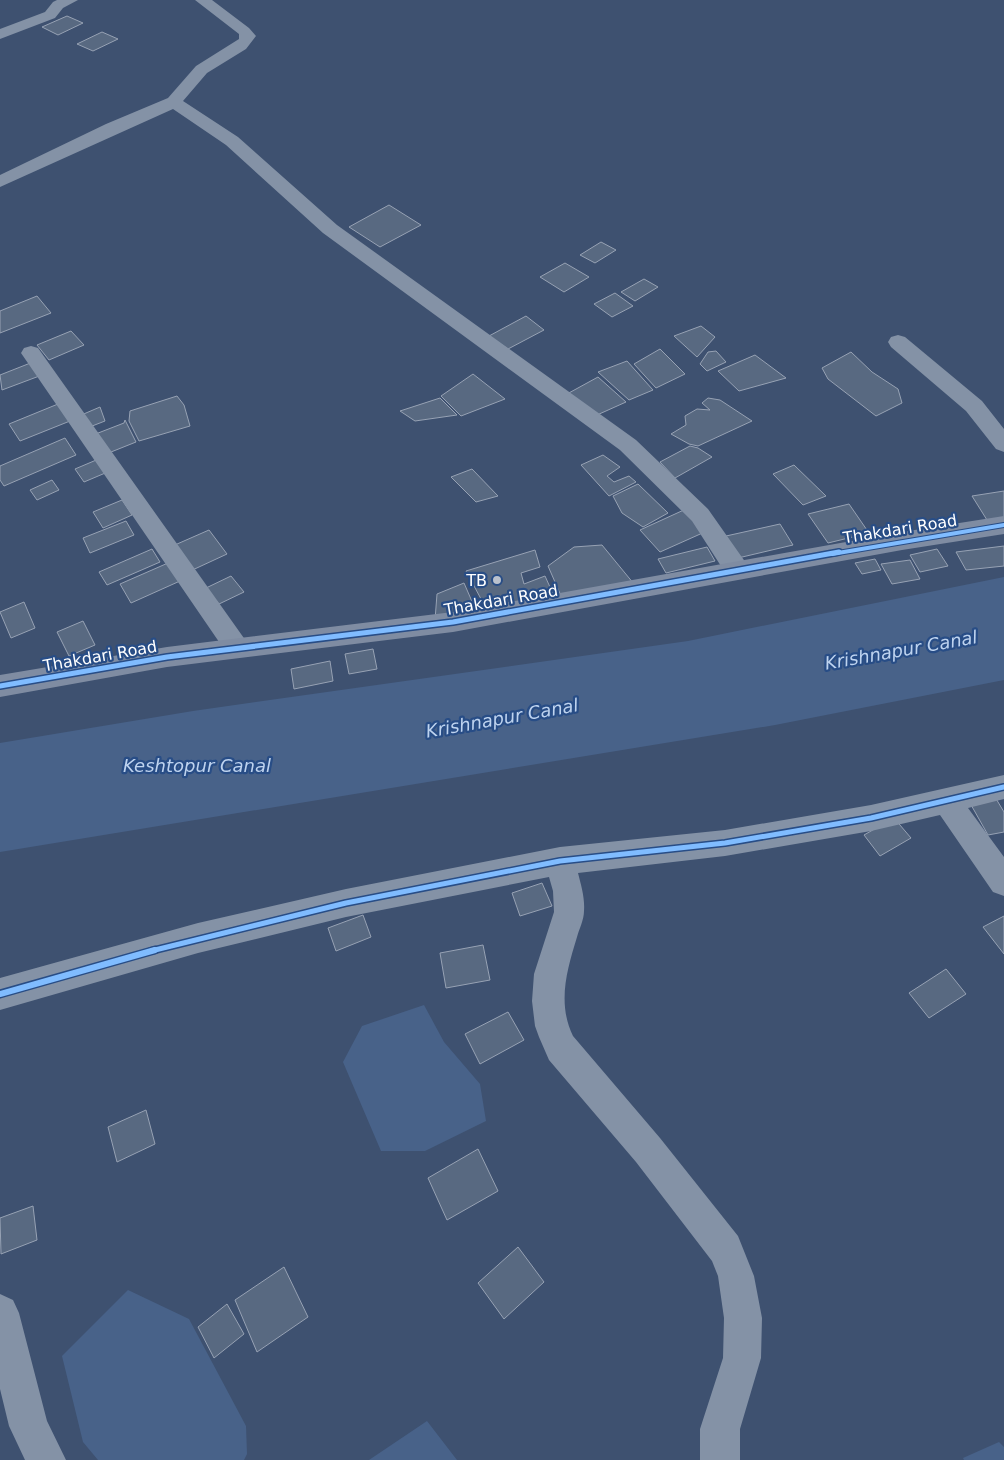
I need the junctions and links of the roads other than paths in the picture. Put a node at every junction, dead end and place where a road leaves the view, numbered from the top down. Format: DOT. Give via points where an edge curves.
graph roads {
  1 [pos="71,0"];
  2 [pos="202,0"];
  3 [pos="0,34"];
  4 [pos="174,102"];
  5 [pos="0,182"];
  6 [pos="898,342"];
  7 [pos="31,353"];
  8 [pos="1004,444"];
  9 [pos="1004,526"];
  10 [pos="737,570"];
  11 [pos="237,648"];
  12 [pos="0,686"];
  13 [pos="1004,787"];
  14 [pos="947,801"];
  15 [pos="560,861"];
  16 [pos="1004,882"];
  17 [pos="0,994"];
  18 [pos="0,1313"];
  19 [pos="46,1460"];
  20 [pos="720,1460"];
  1 -- 3 [label="street" via="58,5 50,15"];
  2 -- 4 [label="street" via="248,36 195,76"];
  4 -- 5 [label="street"];
  4 -- 10 [label="street" via="232,141 330,229 628,445 700,515"];
  6 -- 8 [label="street" via="974,406"];
  7 -- 11 [label="street"];
  9 -- 10 [label="street, Thakdari Road"];
  10 -- 11 [label="street, Thakdari Road" via="453,622"];
  11 -- 12 [label="street, Thakdari Road"];
  13 -- 14 [label="street"];
  14 -- 15 [label="street" via="871,818 725,843"];
  14 -- 16 [label="street"];
  15 -- 17 [label="street" via="346,903 207,936"];
  15 -- 20 [label="street" via="568,891 569,912 550,974 548,1001 551,1026 561,1048 648,1150 724,1249 736,1276 743,1318 742,1358 720,1429"];
  18 -- 19 [label="street" via="30,1426"];
}
